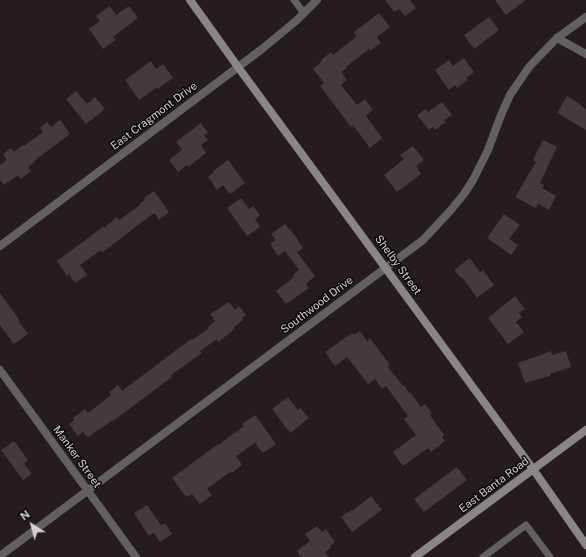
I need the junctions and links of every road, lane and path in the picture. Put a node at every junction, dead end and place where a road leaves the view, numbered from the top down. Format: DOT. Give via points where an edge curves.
graph roads {
  1 [pos="190,0"];
  2 [pos="294,0"];
  3 [pos="317,0"];
  4 [pos="304,13"];
  5 [pos="586,17"];
  6 [pos="557,38"];
  7 [pos="586,54"];
  8 [pos="238,67"];
  9 [pos="0,246"];
  10 [pos="385,268"];
  11 [pos="0,370"];
  12 [pos="586,430"];
  13 [pos="534,469"];
  14 [pos="88,490"];
  15 [pos="586,545"];
  16 [pos="424,554"];
  17 [pos="0,556"];
  18 [pos="136,557"];
  19 [pos="415,557"];
  20 [pos="483,557"];
  21 [pos="550,557"];
  1 -- 8 [label="street, Shelby Street"];
  2 -- 4 [label="lane"];
  3 -- 4 [label="street, East Cragmont Drive"];
  4 -- 8 [label="street, East Cragmont Drive"];
  5 -- 6 [label="street, Southwood Drive"];
  6 -- 7 [label="street"];
  6 -- 10 [label="street, Southwood Drive" via="537,58 510,94 478,170 460,198 423,240"];
  8 -- 9 [label="street, East Cragmont Drive"];
  8 -- 10 [label="street, Shelby Street"];
  10 -- 13 [label="street, Shelby Street"];
  10 -- 14 [label="street, Southwood Drive"];
  11 -- 14 [label="street, Manker Street"];
  12 -- 13 [label="street, East Banta Road"];
  13 -- 15 [label="street, Shelby Street"];
  13 -- 16 [label="street, East Banta Road"];
  14 -- 17 [label="street, Southwood Drive"];
  14 -- 18 [label="street, Manker Street"];
  16 -- 19 [label="street, East Banta Road"];
  20 -- 21 [label="lane" via="526,525"];
}
